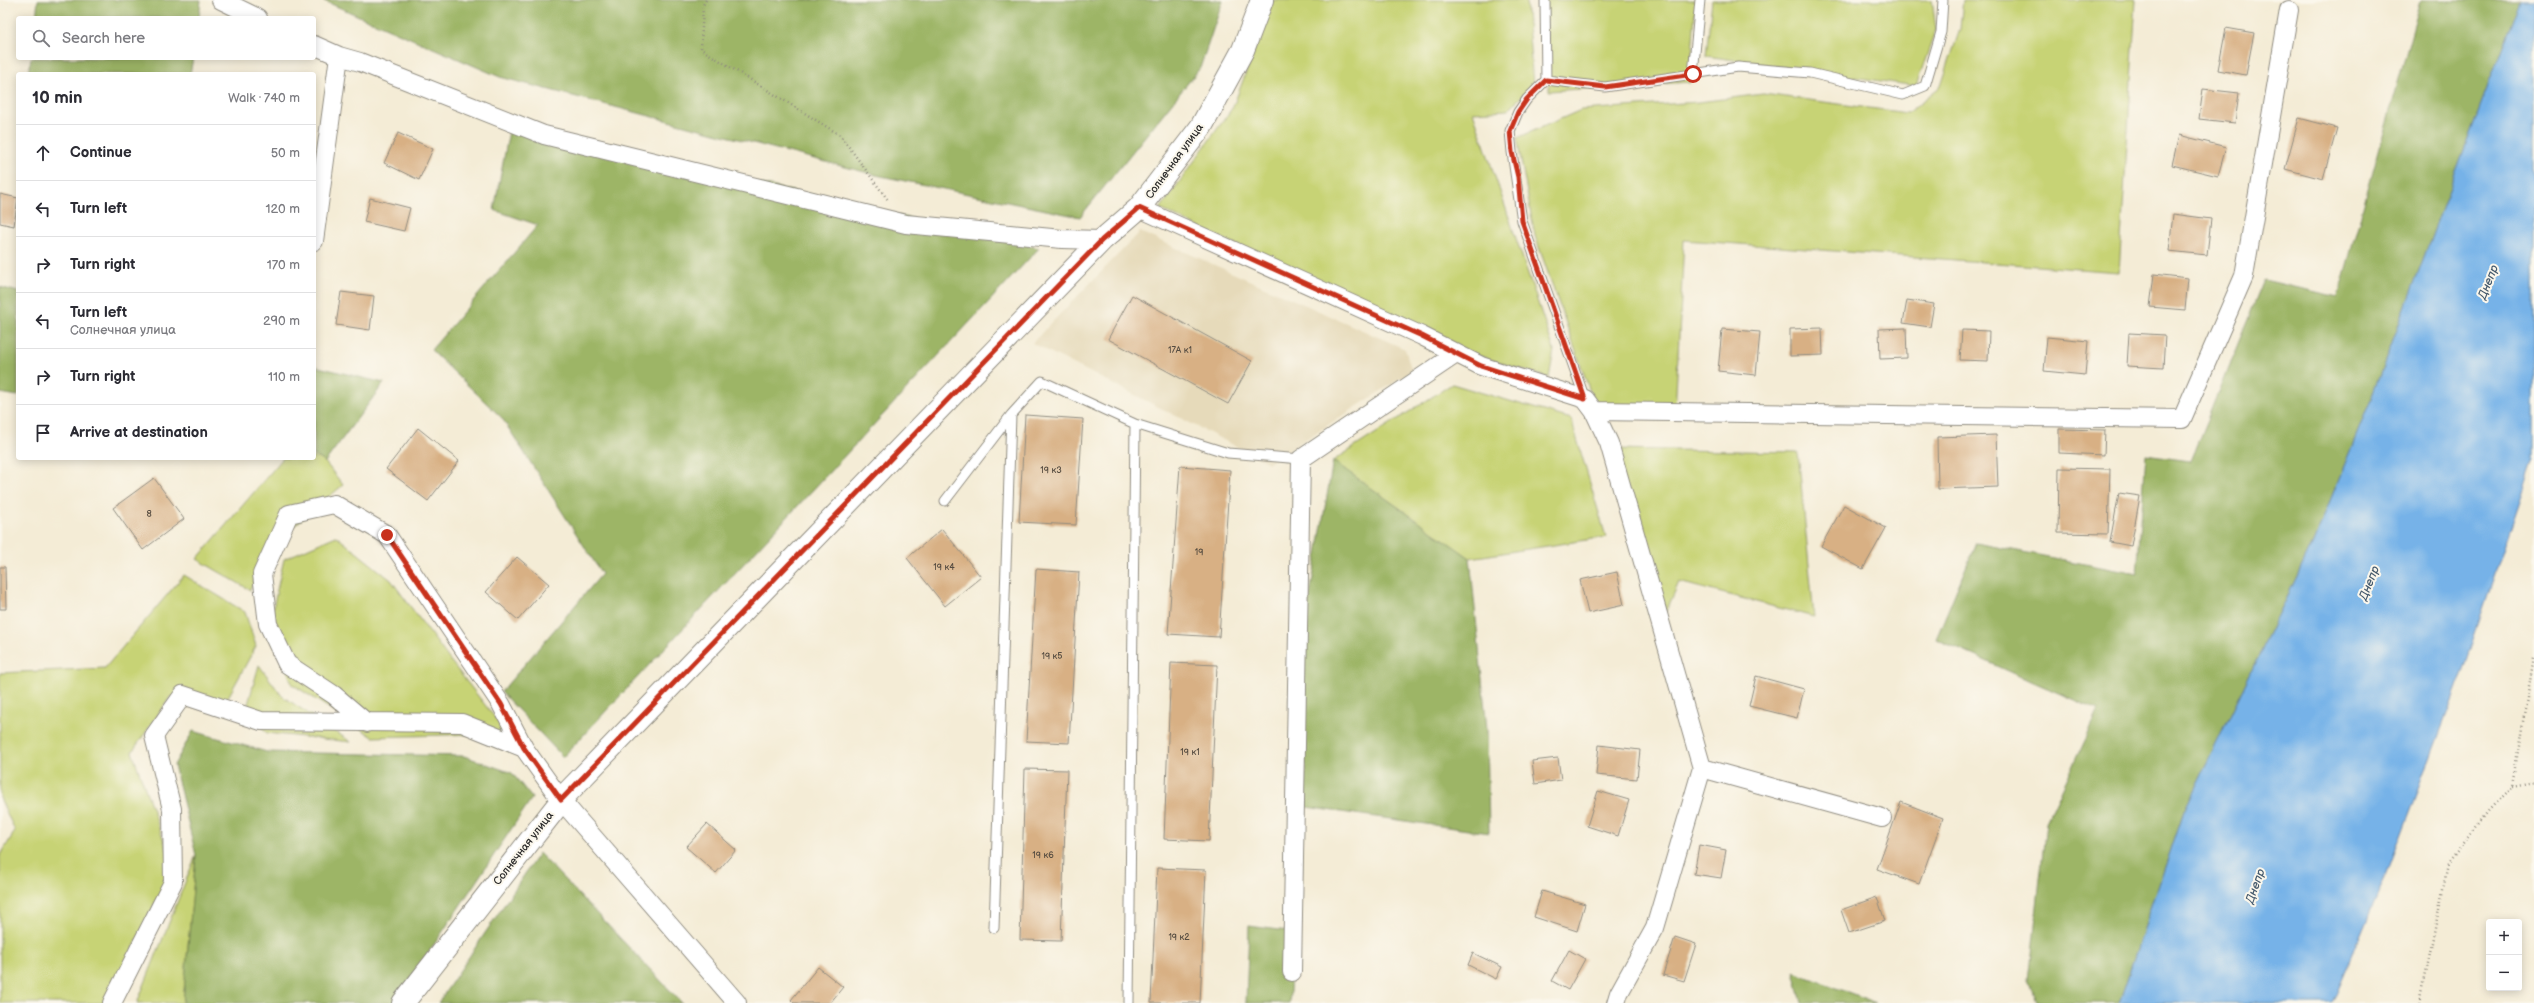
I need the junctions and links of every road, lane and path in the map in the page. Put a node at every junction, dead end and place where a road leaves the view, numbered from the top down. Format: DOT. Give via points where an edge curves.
graph roads {
  1 [pos="221,0"];
  2 [pos="706,0"];
  3 [pos="1262,0"];
  4 [pos="1546,0"];
  5 [pos="1700,0"];
  6 [pos="1943,0"];
  7 [pos="2289,10"];
  8 [pos="254,16"];
  9 [pos="316,45"];
  10 [pos="339,56"];
  11 [pos="1693,74"];
  12 [pos="1546,80"];
  13 [pos="1139,208"];
  14 [pos="906,224"];
  15 [pos="316,226"];
  16 [pos="1102,240"];
  17 [pos="1456,354"];
  18 [pos="1589,405"];
  19 [pos="1011,415"];
  20 [pos="1135,424"];
  21 [pos="1301,459"];
  22 [pos="945,501"];
  23 [pos="2534,657"];
  24 [pos="367,723"];
  25 [pos="524,748"];
  26 [pos="1702,768"];
  27 [pos="2534,782"];
  28 [pos="2512,786"];
  29 [pos="561,800"];
  30 [pos="1882,818"];
  31 [pos="994,928"];
  32 [pos="1292,972"];
  33 [pos="112,1003"];
  34 [pos="403,1003"];
  35 [pos="737,1003"];
  36 [pos="1129,1003"];
  37 [pos="1616,1003"];
  38 [pos="2420,1003"];
  1 -- 8 [label="street"];
  2 -- 14 [label="path" via="703,5 701,49 840,135"];
  3 -- 13 [label="street, Солнечная улица" via="1243,50 1201,126"];
  4 -- 12 [label="lane"];
  5 -- 11 [label="lane"];
  6 -- 11 [label="lane" via="1941,32 1925,86 1903,94 1810,73 1738,68"];
  7 -- 18 [label="street" via="2244,276 2182,419"];
  9 -- 10 [label="street"];
  10 -- 14 [label="street" via="360,62 544,136"];
  10 -- 15 [label="street"];
  11 -- 12 [label="lane" via="1605,87"];
  12 -- 18 [label="lane" via="1518,112 1510,131 1512,152 1518,177 1522,221"];
  13 -- 16 [label="street, Солнечная улица"];
  13 -- 17 [label="street" via="1415,332"];
  14 -- 16 [label="street" via="1062,239"];
  16 -- 29 [label="street, Солнечная улица"];
  17 -- 18 [label="street" via="1481,366"];
  17 -- 21 [label="street"];
  18 -- 26 [label="street" via="1609,443"];
  19 -- 20 [label="lane" via="1042,381"];
  19 -- 22 [label="lane"];
  19 -- 31 [label="lane"];
  20 -- 21 [label="lane" via="1228,453"];
  20 -- 36 [label="lane"];
  21 -- 32 [label="street"];
  23 -- 28 [label="path"];
  24 -- 25 [label="street" via="462,722"];
  24 -- 25 [label="street" via="334,696 287,664 268,624 262,574 288,514 334,504 387,535 501,704"];
  24 -- 33 [label="street" via="261,721 183,695 154,736 172,808 173,882"];
  25 -- 29 [label="street"];
  26 -- 30 [label="street"];
  26 -- 37 [label="street" via="1655,928 1618,993"];
  27 -- 28 [label="path"];
  28 -- 38 [label="path" via="2489,810 2448,864"];
  29 -- 34 [label="street, Солнечная улица"];
  29 -- 35 [label="street"];
}
